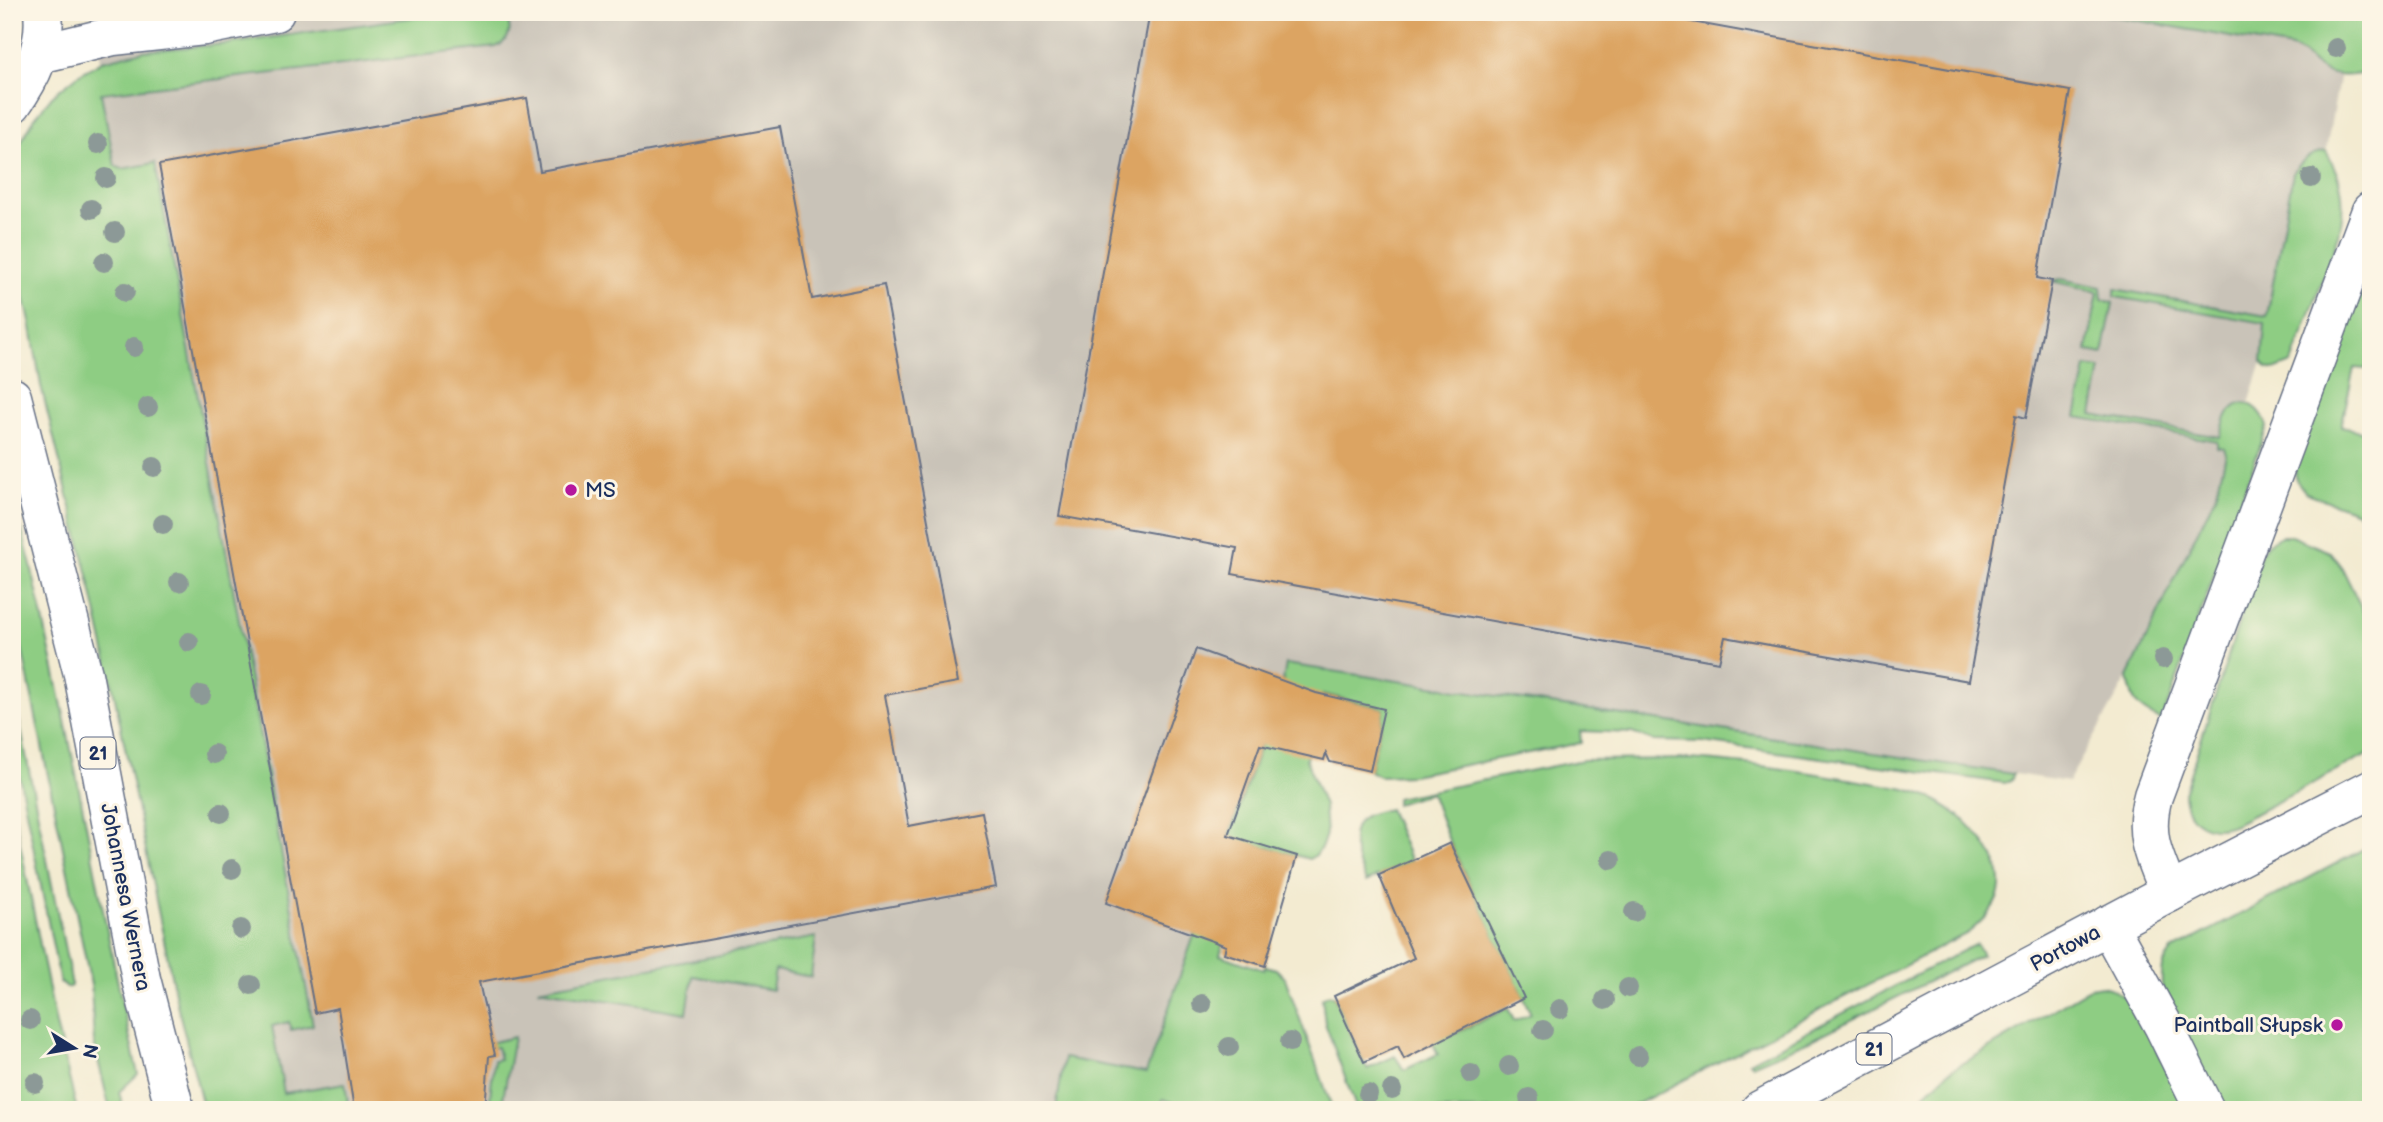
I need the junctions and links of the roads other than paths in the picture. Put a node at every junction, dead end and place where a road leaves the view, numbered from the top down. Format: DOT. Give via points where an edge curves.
graph roads {
  1 [pos="43,12"];
  2 [pos="275,12"];
  3 [pos="39,54"];
  4 [pos="12,104"];
  5 [pos="2371,211"];
  6 [pos="12,397"];
  7 [pos="2371,789"];
  8 [pos="2169,892"];
  9 [pos="2108,925"];
  10 [pos="176,1110"];
  11 [pos="1760,1110"];
  12 [pos="2205,1110"];
  1 -- 3 [label="main road"];
  2 -- 3 [label="main road" via="113,36"];
  3 -- 4 [label="main road"];
  5 -- 8 [label="main road" via="2150,805 2150,848"];
  6 -- 10 [label="main road, Johannesa Wernera / 21" via="83,674 141,979"];
  7 -- 8 [label="main road, Portowa / 21"];
  8 -- 9 [label="main road, Portowa / 21"];
  9 -- 11 [label="main road, Portowa / 21"];
  9 -- 12 [label="main road"];
}
